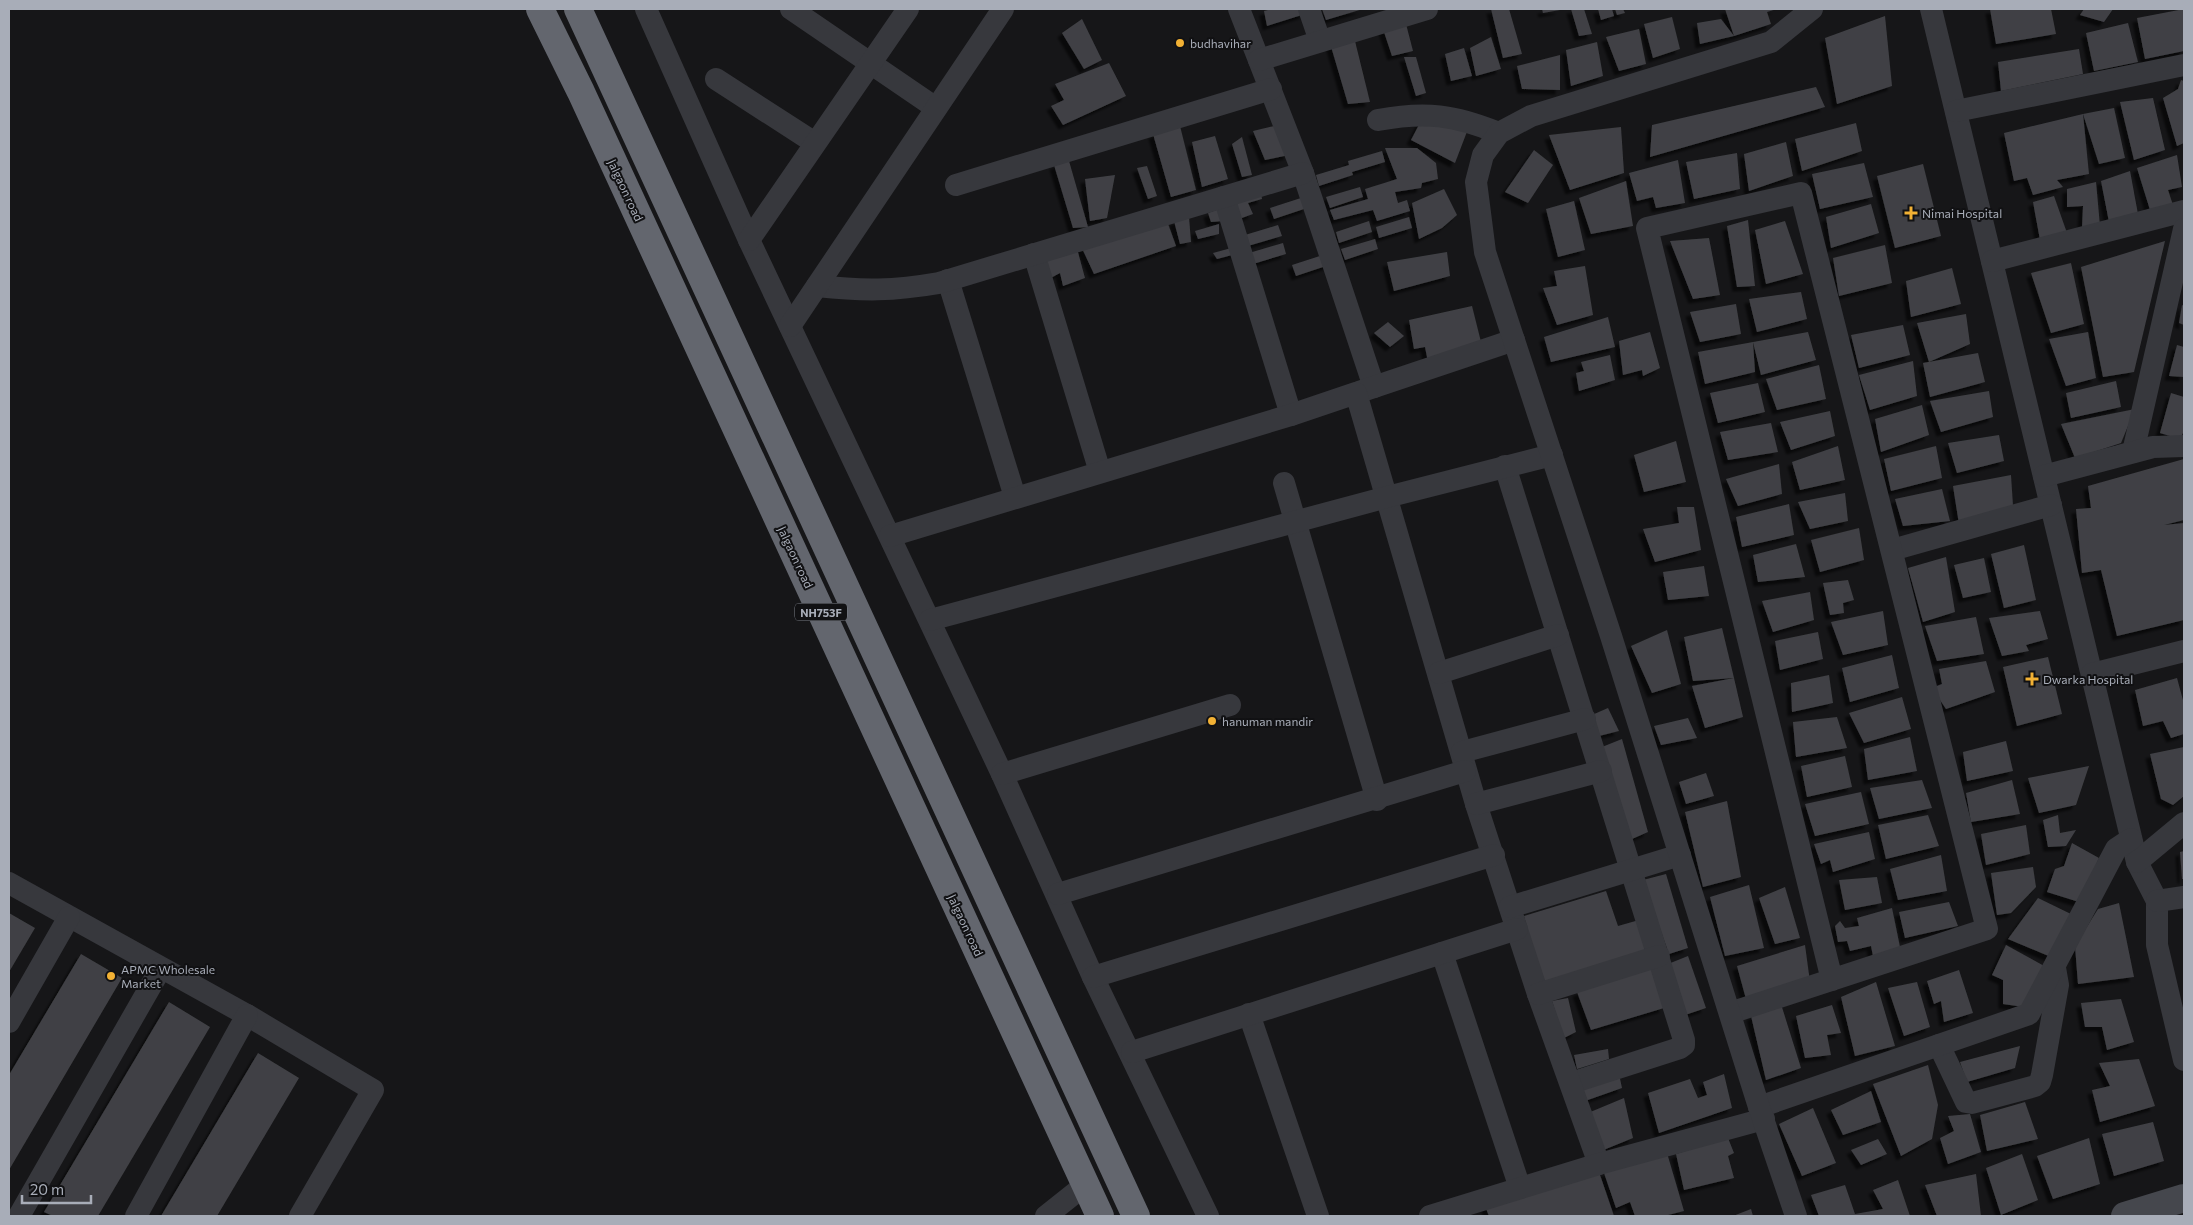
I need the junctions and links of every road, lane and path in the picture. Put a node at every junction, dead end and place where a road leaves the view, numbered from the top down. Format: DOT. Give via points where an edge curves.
graph roads {
  1 [pos="540,9"];
  2 [pos="578,9"];
  3 [pos="646,9"];
  4 [pos="791,9"];
  5 [pos="908,9"];
  6 [pos="1003,9"];
  7 [pos="1239,9"];
  8 [pos="1309,9"];
  9 [pos="1812,9"];
  10 [pos="1931,9"];
  11 [pos="1416,10"];
  12 [pos="1320,41"];
  13 [pos="1259,60"];
  14 [pos="870,62"];
  15 [pos="2184,65"];
  16 [pos="716,79"];
  17 [pos="1271,89"];
  18 [pos="936,108"];
  19 [pos="1956,111"];
  20 [pos="1378,120"];
  21 [pos="1499,133"];
  22 [pos="815,143"];
  23 [pos="1303,173"];
  24 [pos="956,186"];
  25 [pos="1224,197"];
  26 [pos="2184,212"];
  27 [pos="2184,229"];
  28 [pos="749,240"];
  29 [pos="1034,254"];
  30 [pos="1992,261"];
  31 [pos="948,280"];
  32 [pos="816,286"];
  33 [pos="790,326"];
  34 [pos="1514,340"];
  35 [pos="1365,390"];
  36 [pos="1291,415"];
  37 [pos="2184,446"];
  38 [pos="2134,452"];
  39 [pos="1552,455"];
  40 [pos="1505,466"];
  41 [pos="1100,472"];
  42 [pos="2044,476"];
  43 [pos="1284,483"];
  44 [pos="1015,497"];
  45 [pos="1387,497"];
  46 [pos="2051,505"];
  47 [pos="1296,521"];
  48 [pos="890,536"];
  49 [pos="1892,550"];
  50 [pos="930,620"];
  51 [pos="1558,635"];
  52 [pos="2184,651"];
  53 [pos="1439,673"];
  54 [pos="2092,674"];
  55 [pos="1230,705"];
  56 [pos="1585,719"];
  57 [pos="1464,761"];
  58 [pos="1601,771"];
  59 [pos="1002,774"];
  60 [pos="1377,800"];
  61 [pos="1476,804"];
  62 [pos="2184,822"];
  63 [pos="2132,839"];
  64 [pos="1494,855"];
  65 [pos="1680,855"];
  66 [pos="2137,862"];
  67 [pos="1632,870"];
  68 [pos="9,883"];
  69 [pos="1058,894"];
  70 [pos="2184,897"];
  71 [pos="2157,901"];
  72 [pos="1510,907"];
  73 [pos="69,917"];
  74 [pos="1517,930"];
  75 [pos="1442,953"];
  76 [pos="1660,956"];
  77 [pos="2054,967"];
  78 [pos="161,968"];
  79 [pos="1093,976"];
  80 [pos="1832,980"];
  81 [pos="1538,994"];
  82 [pos="1730,1013"];
  83 [pos="1249,1014"];
  84 [pos="247,1015"];
  85 [pos="9,1022"];
  86 [pos="1939,1045"];
  87 [pos="1132,1052"];
  88 [pos="2184,1060"];
  89 [pos="1571,1083"];
  90 [pos="1761,1113"];
  91 [pos="1599,1164"];
  92 [pos="1085,1185"];
  93 [pos="1520,1188"];
  94 [pos="2184,1199"];
  95 [pos="19,1216"];
  96 [pos="136,1216"];
  97 [pos="300,1216"];
  98 [pos="1046,1216"];
  99 [pos="1100,1216"];
  100 [pos="1136,1216"];
  101 [pos="1208,1216"];
  102 [pos="1318,1216"];
  103 [pos="1430,1216"];
  104 [pos="1796,1216"];
  105 [pos="2125,1216"];
  1 -- 92 [label="highway, Jalgaon road / NH753F"];
  2 -- 100 [label="highway, NH753F"];
  3 -- 28 [label="street"];
  4 -- 14 [label="street"];
  5 -- 14 [label="street"];
  6 -- 18 [label="street"];
  7 -- 13 [label="street"];
  8 -- 12 [label="street"];
  9 -- 21 [label="street" via="1771,42 1531,116"];
  10 -- 19 [label="street"];
  11 -- 12 [label="street"];
  12 -- 13 [label="street"];
  13 -- 17 [label="street"];
  14 -- 18 [label="street"];
  14 -- 22 [label="street"];
  15 -- 19 [label="street"];
  16 -- 22 [label="street"];
  17 -- 23 [label="street"];
  17 -- 24 [label="street"];
  18 -- 32 [label="street"];
  19 -- 30 [label="street"];
  20 -- 21 [label="street" via="1410,114 1438,116 1471,122"];
  21 -- 34 [label="street" via="1483,155 1476,182 1485,252"];
  22 -- 28 [label="street"];
  23 -- 25 [label="street"];
  23 -- 35 [label="street"];
  25 -- 29 [label="street"];
  25 -- 36 [label="street"];
  26 -- 30 [label="street"];
  27 -- 38 [label="street"];
  28 -- 33 [label="street"];
  29 -- 31 [label="street"];
  29 -- 41 [label="street"];
  30 -- 42 [label="street"];
  31 -- 32 [label="street" via="902,289 866,291"];
  31 -- 44 [label="street"];
  32 -- 33 [label="street"];
  33 -- 48 [label="street"];
  34 -- 35 [label="street"];
  34 -- 39 [label="street"];
  35 -- 36 [label="street"];
  35 -- 45 [label="street"];
  36 -- 41 [label="street"];
  37 -- 38 [label="street" via="2153,447"];
  38 -- 42 [label="street"];
  39 -- 40 [label="street"];
  39 -- 65 [label="street"];
  40 -- 45 [label="street"];
  40 -- 51 [label="street"];
  41 -- 44 [label="street"];
  42 -- 46 [label="street"];
  43 -- 47 [label="street"];
  44 -- 48 [label="street"];
  45 -- 47 [label="street"];
  45 -- 53 [label="street"];
  46 -- 49 [label="street"];
  46 -- 54 [label="street"];
  47 -- 50 [label="street"];
  47 -- 60 [label="street"];
  48 -- 50 [label="street"];
  49 -- 80 [label="street" via="1987,928"];
  49 -- 80 [label="street" via="1801,192 1647,228"];
  50 -- 59 [label="street"];
  51 -- 53 [label="street"];
  51 -- 56 [label="street"];
  52 -- 54 [label="street"];
  53 -- 57 [label="street"];
  54 -- 63 [label="street"];
  55 -- 59 [label="street"];
  56 -- 57 [label="street"];
  56 -- 58 [label="street"];
  57 -- 60 [label="street"];
  57 -- 61 [label="street"];
  58 -- 61 [label="street"];
  58 -- 67 [label="street"];
  59 -- 69 [label="street"];
  60 -- 69 [label="street"];
  61 -- 64 [label="street"];
  62 -- 66 [label="street"];
  63 -- 66 [label="street"];
  63 -- 77 [label="street" via="2116,849"];
  64 -- 72 [label="street"];
  64 -- 79 [label="street"];
  65 -- 67 [label="street"];
  65 -- 82 [label="street"];
  66 -- 71 [label="street"];
  67 -- 72 [label="street"];
  67 -- 76 [label="street"];
  68 -- 73 [label="street"];
  69 -- 79 [label="street"];
  70 -- 71 [label="street"];
  71 -- 88 [label="street" via="2157,945"];
  72 -- 74 [label="street"];
  73 -- 78 [label="street"];
  73 -- 85 [label="street"];
  74 -- 75 [label="street"];
  74 -- 81 [label="street"];
  75 -- 83 [label="street"];
  75 -- 93 [label="street"];
  76 -- 81 [label="street"];
  76 -- 89 [label="street" via="1684,1045"];
  77 -- 86 [label="street" via="2029,1014"];
  77 -- 86 [label="street" via="2058,985 2040,1082 1972,1103 1966,1102"];
  78 -- 84 [label="street"];
  78 -- 95 [label="street"];
  79 -- 87 [label="street"];
  80 -- 82 [label="street"];
  81 -- 89 [label="street"];
  82 -- 90 [label="street"];
  83 -- 87 [label="street"];
  83 -- 102 [label="street"];
  84 -- 96 [label="street"];
  84 -- 97 [label="street" via="373,1090"];
  86 -- 90 [label="street"];
  87 -- 101 [label="street"];
  89 -- 91 [label="street"];
  90 -- 91 [label="street"];
  90 -- 104 [label="street"];
  91 -- 93 [label="street"];
  92 -- 98 [label="street"];
  92 -- 99 [label="highway, Jalgaon road / NH753F"];
  93 -- 103 [label="street"];
  94 -- 105 [label="street"];
}
